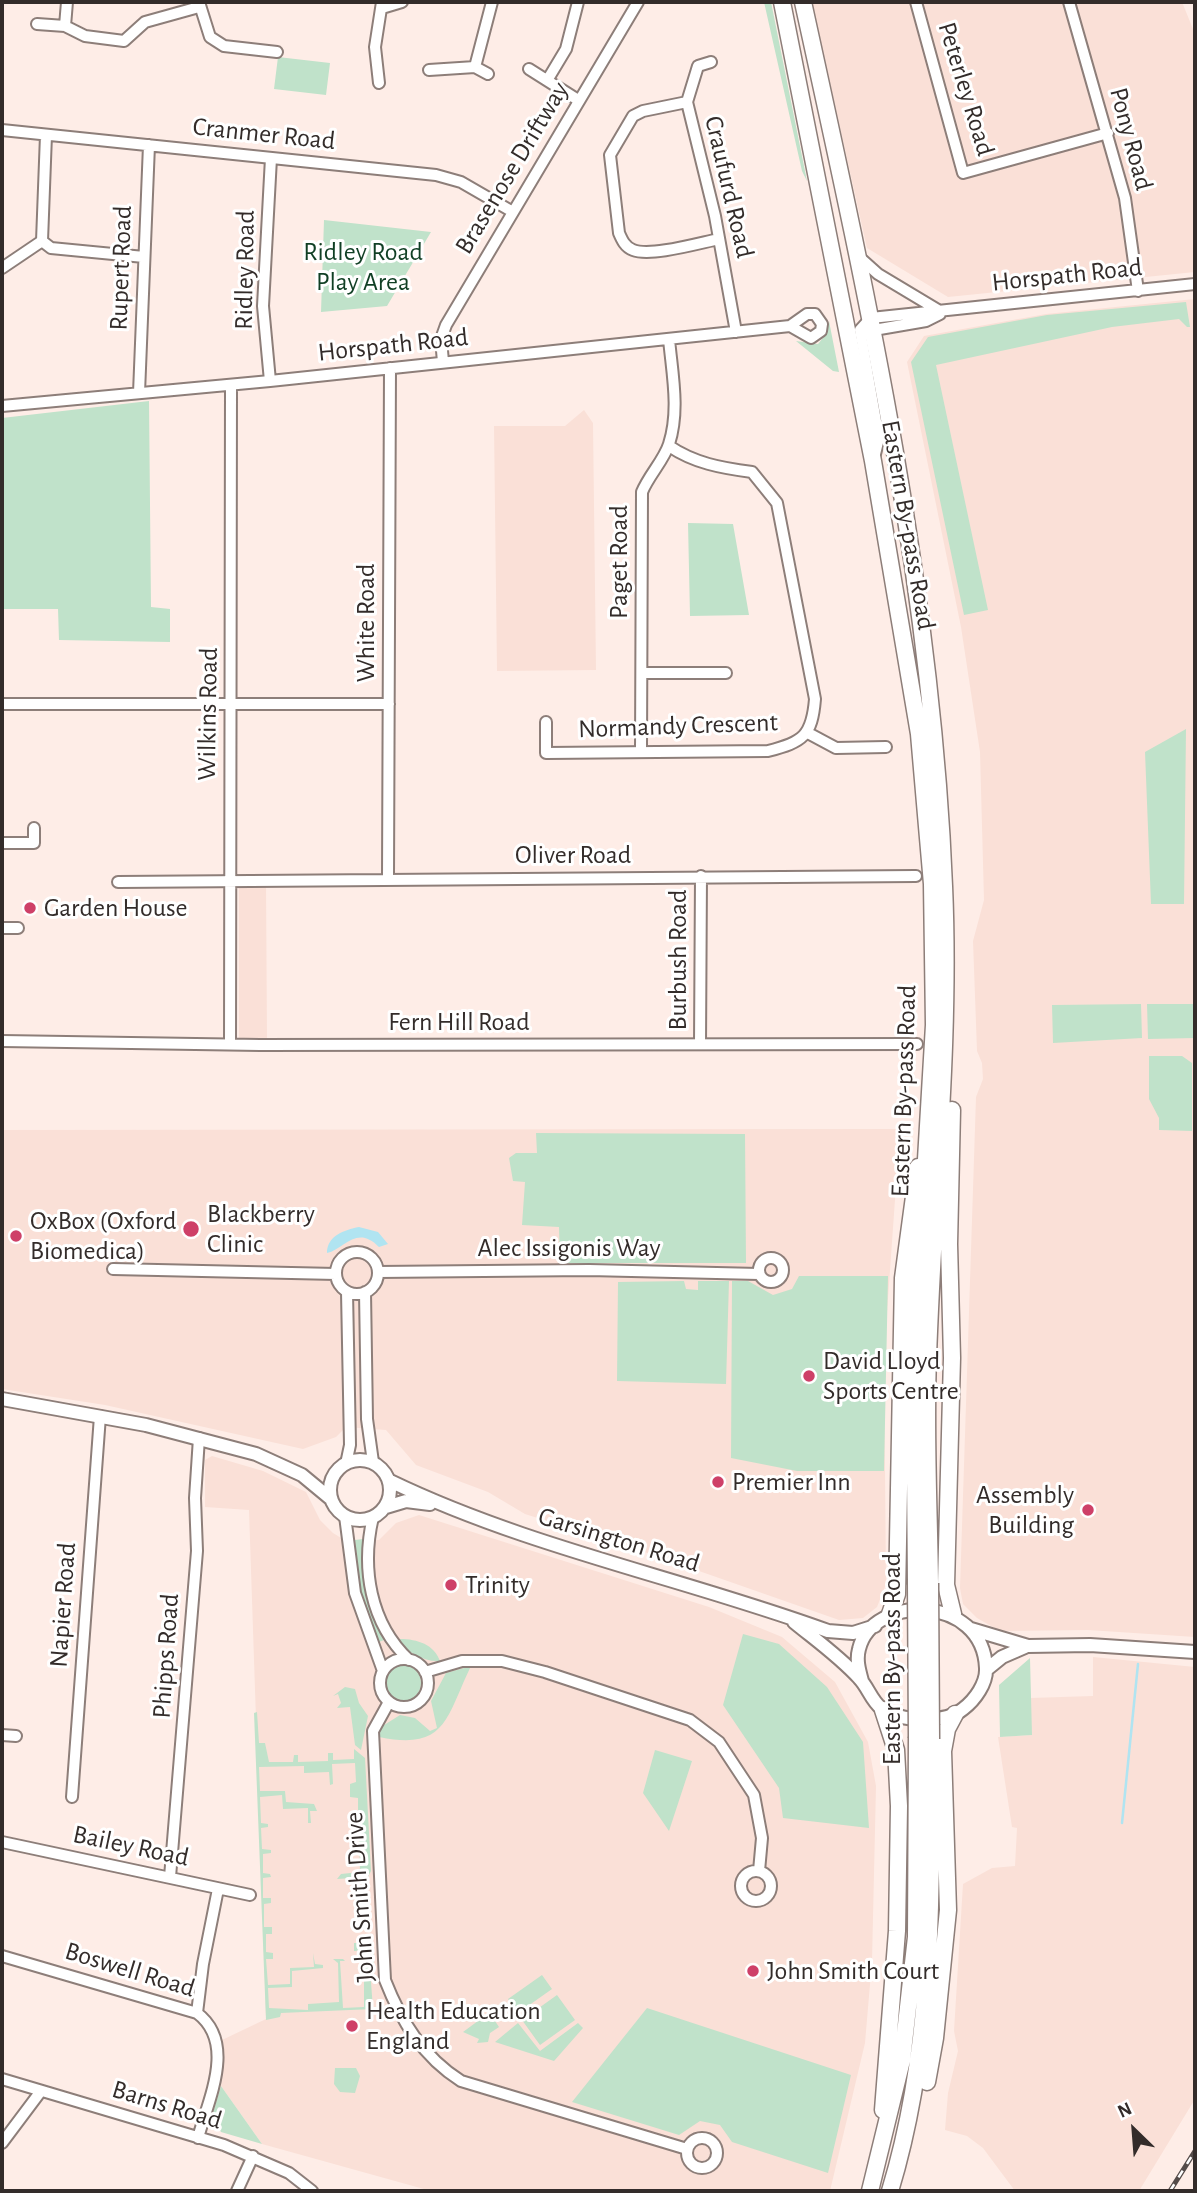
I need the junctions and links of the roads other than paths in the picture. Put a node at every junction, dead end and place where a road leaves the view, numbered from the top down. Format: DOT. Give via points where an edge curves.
graph roads {
  1 [pos="67,2"];
  2 [pos="402,2"];
  3 [pos="492,2"];
  4 [pos="578,2"];
  5 [pos="638,2"];
  6 [pos="782,2"];
  7 [pos="803,2"];
  8 [pos="916,2"];
  9 [pos="1069,2"];
  10 [pos="199,4"];
  11 [pos="382,5"];
  12 [pos="37,24"];
  13 [pos="65,26"];
  14 [pos="277,52"];
  15 [pos="711,62"];
  16 [pos="475,67"];
  17 [pos="529,69"];
  18 [pos="429,70"];
  19 [pos="488,74"];
  20 [pos="548,79"];
  21 [pos="379,82"];
  22 [pos="578,100"];
  23 [pos="687,102"];
  24 [pos="2,130"];
  25 [pos="1108,133"];
  26 [pos="46,135"];
  27 [pos="149,145"];
  28 [pos="271,158"];
  29 [pos="513,212"];
  30 [pos="719,239"];
  31 [pos="42,241"];
  32 [pos="144,257"];
  33 [pos="859,257"];
  34 [pos="2,268"];
  35 [pos="1195,284"];
  36 [pos="1138,291"];
  37 [pos="943,312"];
  38 [pos="863,325"];
  39 [pos="790,326"];
  40 [pos="736,332"];
  41 [pos="668,339"];
  42 [pos="443,362"];
  43 [pos="390,368"];
  44 [pos="270,381"];
  45 [pos="231,385"];
  46 [pos="139,393"];
  47 [pos="2,406"];
  48 [pos="669,446"];
  49 [pos="642,673"];
  50 [pos="726,673"];
  51 [pos="2,704"];
  52 [pos="232,704"];
  53 [pos="389,704"];
  54 [pos="546,722"];
  55 [pos="808,733"];
  56 [pos="886,747"];
  57 [pos="641,751"];
  58 [pos="34,828"];
  59 [pos="2,843"];
  60 [pos="701,876"];
  61 [pos="916,876"];
  62 [pos="388,878"];
  63 [pos="229,881"];
  64 [pos="118,882"];
  65 [pos="2,928"];
  66 [pos="18,928"];
  67 [pos="947,1021"];
  68 [pos="2,1041"];
  69 [pos="230,1044"];
  70 [pos="700,1044"];
  71 [pos="917,1044"];
  72 [pos="928,1140"];
  73 [pos="113,1269"];
  74 [pos="378,1272"];
  75 [pos="336,1274"];
  76 [pos="759,1274"];
  77 [pos="347,1292"];
  78 [pos="366,1292"];
  79 [pos="2,1399"];
  80 [pos="100,1416"];
  81 [pos="199,1438"];
  82 [pos="373,1462"];
  83 [pos="346,1464"];
  84 [pos="302,1475"];
  85 [pos="333,1476"];
  86 [pos="390,1481"];
  87 [pos="331,1499"];
  88 [pos="439,1505"];
  89 [pos="386,1507"];
  90 [pos="345,1516"];
  91 [pos="373,1517"];
  92 [pos="923,1583"];
  93 [pos="953,1614"];
  94 [pos="786,1616"];
  95 [pos="882,1621"];
  96 [pos="971,1629"];
  97 [pos="1028,1646"];
  98 [pos="1195,1652"];
  99 [pos="410,1660"];
  100 [pos="986,1670"];
  101 [pos="383,1671"];
  102 [pos="425,1672"];
  103 [pos="862,1681"];
  104 [pos="389,1702"];
  105 [pos="883,1710"];
  106 [pos="955,1714"];
  107 [pos="2,1735"];
  108 [pos="16,1736"];
  109 [pos="924,1738"];
  110 [pos="72,1797"];
  111 [pos="2,1842"];
  112 [pos="759,1871"];
  113 [pos="170,1877"];
  114 [pos="218,1889"];
  115 [pos="250,1895"];
  116 [pos="2,1956"];
  117 [pos="197,2013"];
  118 [pos="2,2078"];
  119 [pos="41,2091"];
  120 [pos="888,2129"];
  121 [pos="906,2136"];
  122 [pos="198,2138"];
  123 [pos="2,2143"];
  124 [pos="687,2149"];
  125 [pos="253,2156"];
  126 [pos="237,2191"];
  127 [pos="312,2191"];
  128 [pos="870,2191"];
  129 [pos="890,2191"];
  1 -- 13 [label="street"];
  2 -- 11 [label="street"];
  3 -- 16 [label="street"];
  4 -- 20 [label="street" via="566,49"];
  5 -- 22 [label="street, Brasenose Driftway"];
  6 -- 38 [label="highway, Eastern By-pass Road"];
  7 -- 33 [label="highway, Eastern By-pass Road"];
  8 -- 25 [label="street, Peterley Road" via="963,173"];
  9 -- 25 [label="street, Pony Road"];
  10 -- 13 [label="street" via="145,22 124,41 85,36"];
  10 -- 14 [label="street" via="210,37 224,46"];
  11 -- 21 [label="street" via="375,47"];
  12 -- 13 [label="street"];
  15 -- 23 [label="street, Craufurd Road" via="698,66"];
  16 -- 18 [label="street"];
  16 -- 19 [label="street"];
  17 -- 20 [label="street"];
  20 -- 22 [label="street"];
  22 -- 29 [label="street, Brasenose Driftway"];
  23 -- 30 [label="street, Craufurd Road"];
  23 -- 30 [label="street" via="633,116 610,155 619,233 632,250 645,252"];
  24 -- 26 [label="street, Cranmer Road"];
  25 -- 36 [label="street, Pony Road" via="1125,198"];
  26 -- 27 [label="street, Cranmer Road"];
  26 -- 31 [label="street"];
  27 -- 28 [label="street, Cranmer Road"];
  27 -- 32 [label="street, Rupert Road"];
  28 -- 29 [label="street, Cranmer Road" via="436,175 461,182"];
  28 -- 44 [label="street, Ridley Road" via="263,306"];
  29 -- 42 [label="street, Brasenose Driftway" via="443,331"];
  30 -- 40 [label="street, Craufurd Road"];
  31 -- 32 [label="street" via="51,248"];
  31 -- 34 [label="street"];
  32 -- 46 [label="street, Rupert Road"];
  33 -- 37 [label="street" via="878,274"];
  33 -- 38 [label="highway, Eastern By-pass Road"];
  35 -- 36 [label="street, Horspath Road"];
  36 -- 37 [label="street, Horspath Road"];
  37 -- 38 [label="street, Horspath Road" via="926,321"];
  38 -- 67 [label="highway, Eastern By-pass Road" via="911,535 937,769"];
  38 -- 72 [label="highway, Eastern By-pass Road" via="873,461 919,734 930,857 934,1025"];
  39 -- 40 [label="street, Horspath Road"];
  40 -- 41 [label="street, Horspath Road"];
  41 -- 42 [label="street, Horspath Road"];
  41 -- 48 [label="street, Paget Road" via="676,403"];
  42 -- 43 [label="street, Horspath Road"];
  43 -- 44 [label="street, Horspath Road"];
  43 -- 53 [label="street, White Road"];
  44 -- 45 [label="street, Horspath Road"];
  45 -- 46 [label="street, Horspath Road"];
  45 -- 52 [label="street, Wilkins Road"];
  46 -- 47 [label="street, Horspath Road"];
  48 -- 49 [label="street, Paget Road" via="642,492"];
  48 -- 55 [label="street, Normandy Crescent" via="686,458 752,472 777,503 815,699"];
  49 -- 50 [label="street"];
  49 -- 57 [label="street, Paget Road"];
  51 -- 52 [label="street"];
  52 -- 53 [label="street"];
  52 -- 63 [label="street, Wilkins Road"];
  53 -- 62 [label="street, White Road"];
  54 -- 57 [label="street, Normandy Crescent" via="541,753"];
  55 -- 56 [label="street, Normandy Crescent" via="836,748"];
  55 -- 57 [label="street, Normandy Crescent" via="791,745 768,751"];
  58 -- 59 [label="street" via="33,843"];
  60 -- 61 [label="street, Oliver Road"];
  60 -- 62 [label="street, Oliver Road"];
  60 -- 70 [label="street, Burbush Road"];
  62 -- 63 [label="street, Oliver Road"];
  63 -- 64 [label="street, Oliver Road"];
  63 -- 69 [label="street, Wilkins Road"];
  65 -- 66 [label="street"];
  67 -- 92 [label="highway, Eastern By-pass Road" via="928,1361"];
  67 -- 93 [label="highway" via="952,1114 952,1358 946,1585"];
  68 -- 69 [label="street, Fern Hill Road"];
  69 -- 70 [label="street, Fern Hill Road"];
  70 -- 71 [label="street, Fern Hill Road"];
  72 -- 92 [label="highway, Eastern By-pass Road" via="914,1361"];
  72 -- 95 [label="highway" via="913,1189 903,1278 897,1594"];
  73 -- 75 [label="street"];
  74 -- 75 [label="street" via="374,1260 356,1252 340,1261"];
  74 -- 76 [label="street, Alec Issigonis Way"];
  74 -- 78 [label="street" via="375,1284"];
  75 -- 77 [label="street"];
  77 -- 78 [label="street"];
  77 -- 83 [label="street" via="350,1445"];
  78 -- 82 [label="street" via="367,1419"];
  79 -- 80 [label="main road"];
  80 -- 81 [label="main road"];
  80 -- 110 [label="street, Napier Road"];
  81 -- 84 [label="main road" via="256,1454"];
  81 -- 113 [label="street, Phipps Road" via="197,1551"];
  82 -- 83 [label="main road" via="361,1459"];
  82 -- 86 [label="main road"];
  83 -- 85 [label="main road"];
  84 -- 85 [label="main road"];
  84 -- 87 [label="main road"];
  85 -- 87 [label="main road"];
  86 -- 88 [label="main road"];
  86 -- 89 [label="main road"];
  87 -- 90 [label="main road"];
  88 -- 89 [label="main road" via="406,1501"];
  88 -- 94 [label="main road, Garsington Road"];
  89 -- 91 [label="main road"];
  90 -- 91 [label="main road" via="357,1520"];
  90 -- 101 [label="street" via="355,1593"];
  91 -- 99 [label="street" via="368,1545 372,1600 390,1639"];
  92 -- 109 [label="highway, Eastern By-pass Road, bridge"];
  93 -- 95 [label="main road" via="912,1610"];
  93 -- 96 [label="main road"];
  94 -- 95 [label="main road, Garsington Road" via="828,1631 853,1633"];
  94 -- 103 [label="main road"];
  95 -- 103 [label="main road" via="864,1636 859,1649"];
  96 -- 97 [label="main road"];
  96 -- 100 [label="main road" via="983,1651"];
  97 -- 98 [label="main road"];
  97 -- 100 [label="main road"];
  99 -- 101 [label="street" via="393,1662"];
  99 -- 102 [label="street"];
  100 -- 106 [label="main road" via="976,1696"];
  101 -- 104 [label="street" via="380,1689"];
  102 -- 104 [label="street" via="427,1689 419,1701 400,1706"];
  102 -- 112 [label="street" via="462,1661 502,1661 691,1720 719,1742 754,1795 762,1838"];
  103 -- 105 [label="main road"];
  104 -- 124 [label="street, John Smith Drive" via="373,1731 385,1980 397,2010 438,2067 461,2081"];
  105 -- 106 [label="main road" via="910,1718 939,1719"];
  105 -- 120 [label="highway" via="896,1750 899,1806 897,1931 883,2112"];
  106 -- 121 [label="highway" via="943,1751 948,1910 943,1975 921,2113"];
  107 -- 108 [label="street"];
  109 -- 120 [label="highway, Eastern By-pass Road" via="916,1937 902,2060"];
  109 -- 121 [label="highway, Eastern By-pass Road" via="932,1935 923,2035"];
  111 -- 113 [label="street, Bailey Road"];
  113 -- 114 [label="street, Bailey Road"];
  114 -- 115 [label="street, Bailey Road"];
  114 -- 117 [label="street"];
  116 -- 117 [label="street, Boswell Road"];
  117 -- 122 [label="street, Boswell Road" via="212,2032 219,2060"];
  118 -- 119 [label="street, Barns Road"];
  119 -- 122 [label="street, Barns Road"];
  119 -- 123 [label="street"];
  120 -- 128 [label="highway, Eastern By-pass Road"];
  121 -- 129 [label="highway, Eastern By-pass Road"];
  122 -- 125 [label="street, Barns Road"];
  125 -- 126 [label="street"];
  125 -- 127 [label="street, Barns Road" via="289,2173"];
}
